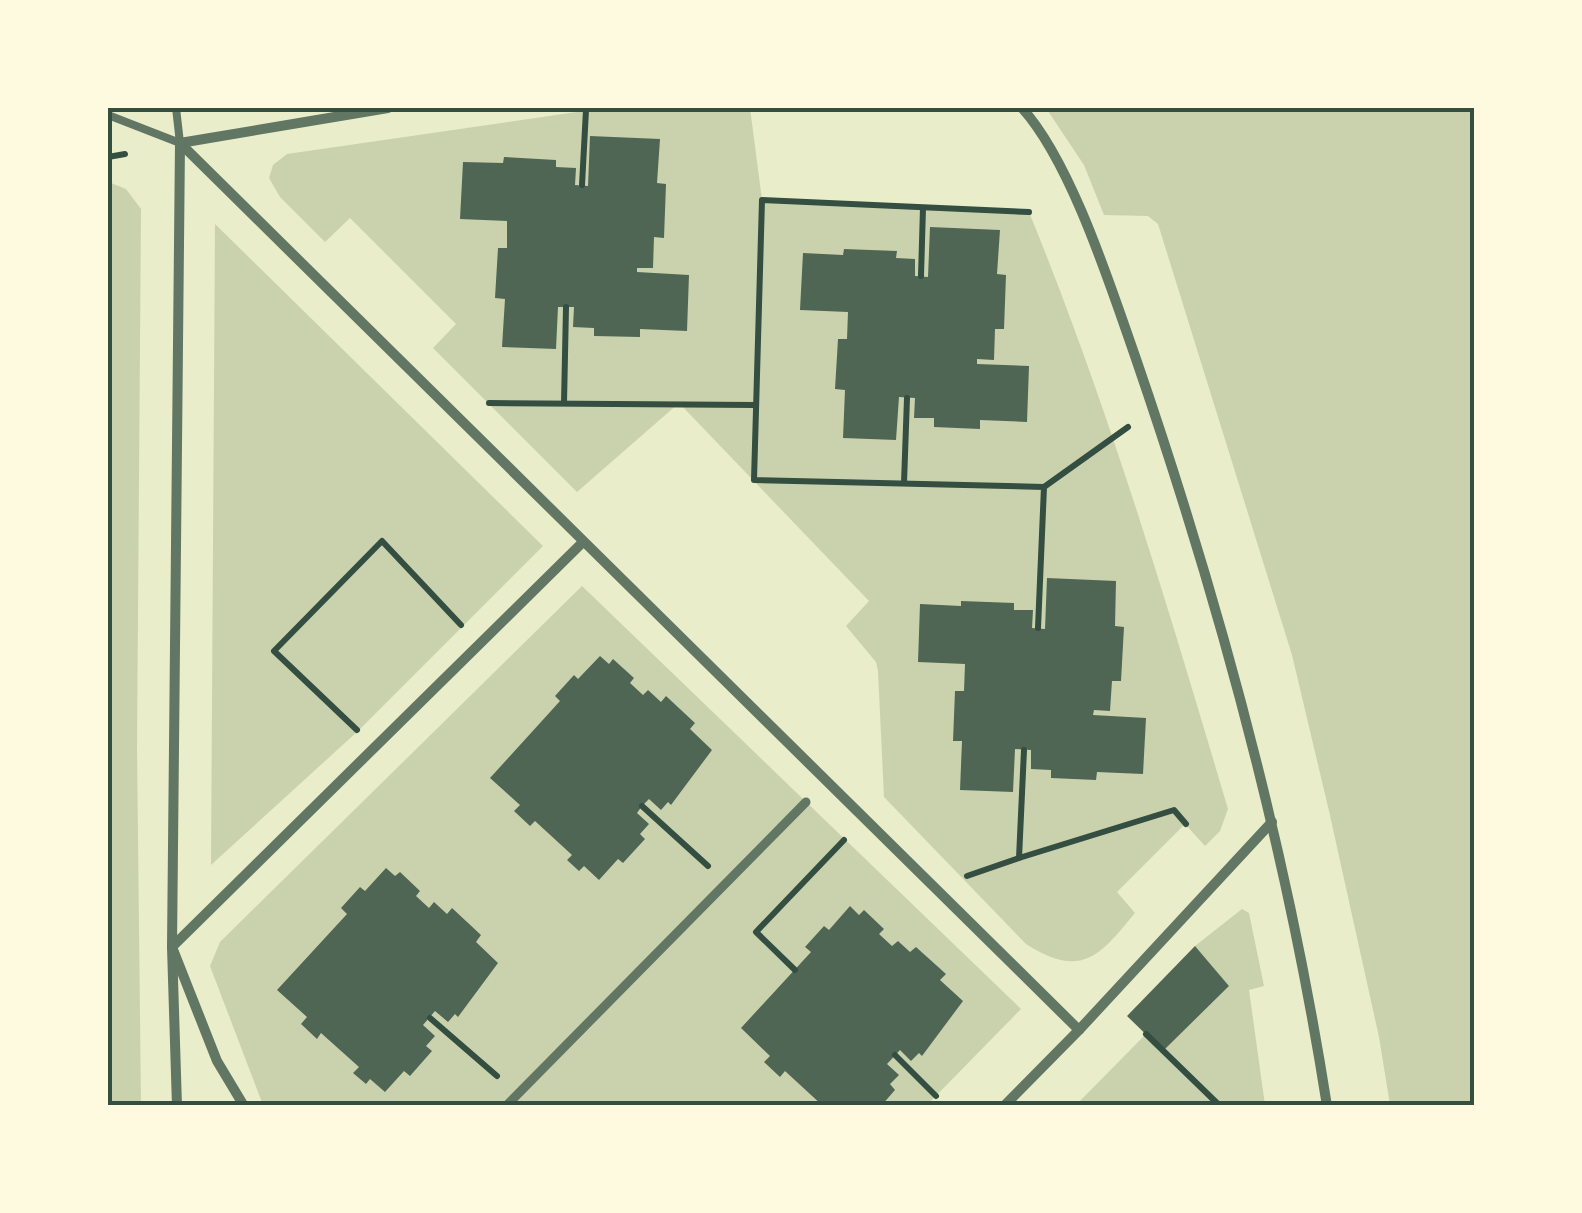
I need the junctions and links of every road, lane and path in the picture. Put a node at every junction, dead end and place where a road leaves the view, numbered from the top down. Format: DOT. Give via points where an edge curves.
graph roads {
  1 [pos="176,108"];
  2 [pos="388,108"];
  3 [pos="1022,108"];
  4 [pos="586,110"];
  5 [pos="108,115"];
  6 [pos="180,144"];
  7 [pos="582,185"];
  8 [pos="923,208"];
  9 [pos="1029,212"];
  10 [pos="921,276"];
  11 [pos="566,307"];
  12 [pos="906,398"];
  13 [pos="564,403"];
  14 [pos="489,404"];
  15 [pos="756,405"];
  16 [pos="1153,408"];
  17 [pos="904,483"];
  18 [pos="1044,487"];
  19 [pos="583,542"];
  20 [pos="462,626"];
  21 [pos="1038,628"];
  22 [pos="358,731"];
  23 [pos="1024,750"];
  24 [pos="806,802"];
  25 [pos="642,806"];
  26 [pos="1272,822"];
  27 [pos="1186,824"];
  28 [pos="845,840"];
  29 [pos="1019,858"];
  30 [pos="962,878"];
  31 [pos="725,882"];
  32 [pos="172,947"];
  33 [pos="794,970"];
  34 [pos="430,1018"];
  35 [pos="1079,1030"];
  36 [pos="1146,1034"];
  37 [pos="894,1056"];
  38 [pos="517,1094"];
  39 [pos="936,1096"];
  40 [pos="177,1106"];
  41 [pos="244,1106"];
  42 [pos="506,1106"];
  43 [pos="1004,1106"];
  44 [pos="1220,1106"];
  45 [pos="1327,1106"];
  1 -- 6 [label="lane"];
  2 -- 6 [label="street"];
  3 -- 16 [label="street" via="1081,214"];
  4 -- 7 [label="path"];
  5 -- 6 [label="lane"];
  6 -- 19 [label="street"];
  6 -- 32 [label="street"];
  8 -- 9 [label="path"];
  8 -- 10 [label="path"];
  8 -- 15 [label="path" via="762,200"];
  11 -- 13 [label="path"];
  12 -- 17 [label="path"];
  13 -- 14 [label="path"];
  13 -- 15 [label="path"];
  15 -- 17 [label="path" via="754,480"];
  16 -- 18 [label="path"];
  16 -- 26 [label="street"];
  17 -- 18 [label="path"];
  18 -- 21 [label="path"];
  19 -- 32 [label="street"];
  19 -- 35 [label="street"];
  20 -- 22 [label="path" via="382,542 274,651"];
  23 -- 29 [label="path"];
  24 -- 31 [label="street"];
  25 -- 31 [label="path"];
  26 -- 35 [label="street"];
  26 -- 45 [label="street"];
  27 -- 29 [label="path" via="1174,810"];
  28 -- 33 [label="path" via="756,932"];
  29 -- 30 [label="path"];
  31 -- 38 [label="street"];
  32 -- 40 [label="street"];
  32 -- 41 [label="street" via="216,1061"];
  34 -- 38 [label="path"];
  35 -- 43 [label="street"];
  36 -- 44 [label="path"];
  37 -- 39 [label="path"];
  38 -- 42 [label="street"];
}
